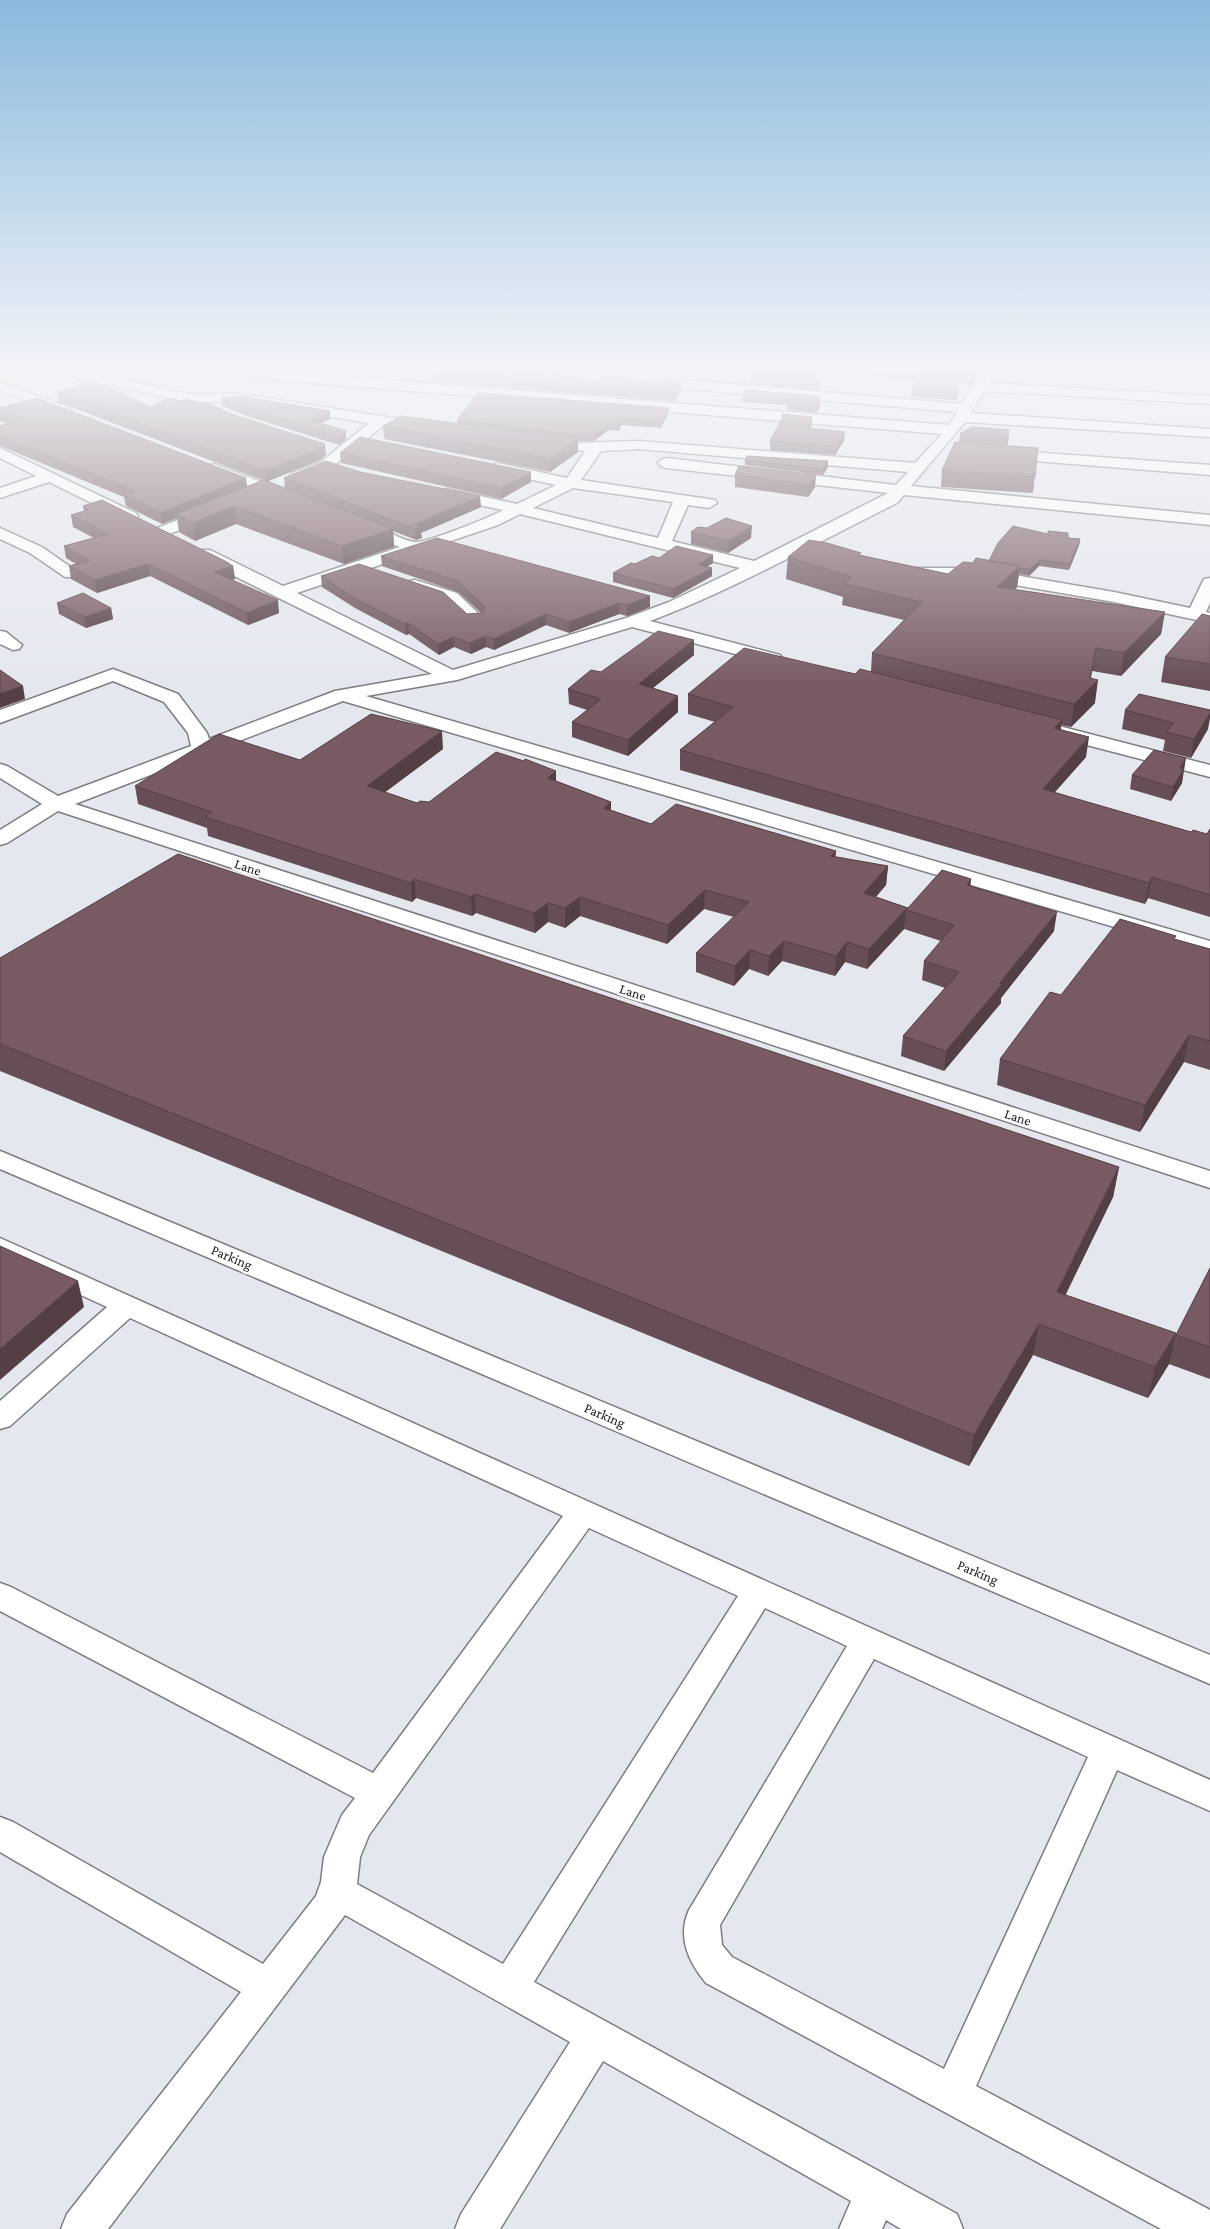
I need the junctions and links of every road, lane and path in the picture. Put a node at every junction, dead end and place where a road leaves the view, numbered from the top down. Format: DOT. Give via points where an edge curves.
graph roads {
  1 [pos="45,478"];
  2 [pos="55,478"];
  3 [pos="238,478"];
  4 [pos="293,478"];
  5 [pos="546,478"];
  6 [pos="575,478"];
  7 [pos="815,478"];
  8 [pos="911,478"];
  9 [pos="571,483"];
  10 [pos="266,489"];
  11 [pos="900,490"];
  12 [pos="435,492"];
  13 [pos="0,493"];
  14 [pos="248,496"];
  15 [pos="682,499"];
  16 [pos="294,500"];
  17 [pos="709,503"];
  18 [pos="222,507"];
  19 [pos="519,509"];
  20 [pos="1210,520"];
  21 [pos="349,521"];
  22 [pos="160,532"];
  23 [pos="0,533"];
  24 [pos="435,540"];
  25 [pos="663,543"];
  26 [pos="414,547"];
  27 [pos="798,547"];
  28 [pos="464,548"];
  29 [pos="815,554"];
  30 [pos="359,566"];
  31 [pos="758,566"];
  32 [pos="71,573"];
  33 [pos="896,573"];
  34 [pos="1210,583"];
  35 [pos="280,593"];
  36 [pos="646,598"];
  37 [pos="675,606"];
  38 [pos="1203,616"];
  39 [pos="475,619"];
  40 [pos="632,622"];
  41 [pos="796,664"];
  42 [pos="451,676"];
  43 [pos="342,695"];
  44 [pos="0,717"];
  45 [pos="1037,726"];
  46 [pos="202,749"];
  47 [pos="0,770"];
  48 [pos="1210,771"];
  49 [pos="56,804"];
  50 [pos="0,839"];
  51 [pos="1210,948"];
  52 [pos="0,1159"];
  53 [pos="1210,1180"];
  54 [pos="0,1247"];
  55 [pos="127,1305"];
  56 [pos="0,1418"];
  57 [pos="582,1513"];
  58 [pos="758,1592"];
  59 [pos="0,1596"];
  60 [pos="867,1641"];
  61 [pos="1210,1670"];
  62 [pos="1109,1750"];
  63 [pos="378,1793"];
  64 [pos="1210,1796"];
  65 [pos="0,1833"];
  66 [pos="337,1892"];
  67 [pos="268,1987"];
  68 [pos="509,1988"];
  69 [pos="596,2036"];
  70 [pos="952,2095"];
  71 [pos="878,2193"];
  72 [pos="82,2229"];
  73 [pos="476,2229"];
  74 [pos="860,2229"];
  75 [pos="942,2229"];
  76 [pos="1203,2229"];
  1 -- 13 [label="street"];
  2 -- 22 [label="street"];
  3 -- 10 [label="street"];
  4 -- 10 [label="street"];
  5 -- 9 [label="street"];
  6 -- 9 [label="street"];
  7 -- 11 [label="street"];
  8 -- 11 [label="street"];
  9 -- 15 [label="street"];
  9 -- 19 [label="street"];
  10 -- 14 [label="street"];
  10 -- 16 [label="street"];
  11 -- 20 [label="street"];
  11 -- 27 [label="street" via="891,500"];
  12 -- 19 [label="street"];
  15 -- 17 [label="street"];
  15 -- 25 [label="street"];
  18 -- 22 [label="street"];
  19 -- 24 [label="street" via="492,522"];
  19 -- 25 [label="street"];
  21 -- 26 [label="street"];
  22 -- 35 [label="street"];
  23 -- 32 [label="street" via="36,550"];
  24 -- 26 [label="street"];
  24 -- 28 [label="street"];
  25 -- 31 [label="street"];
  26 -- 30 [label="street"];
  27 -- 29 [label="street"];
  27 -- 31 [label="street"];
  30 -- 35 [label="street"];
  30 -- 39 [label="street" via="451,597"];
  31 -- 37 [label="street"];
  33 -- 38 [label="street" via="974,574 1114,597"];
  34 -- 38 [label="street"];
  35 -- 42 [label="street"];
  36 -- 37 [label="street"];
  37 -- 40 [label="street"];
  40 -- 41 [label="street"];
  40 -- 42 [label="street"];
  42 -- 43 [label="street"];
  43 -- 46 [label="street"];
  43 -- 51 [label="street"];
  44 -- 46 [label="street" via="113,674 170,698 197,733"];
  45 -- 48 [label="street"];
  46 -- 49 [label="street"];
  47 -- 49 [label="street, Lane"];
  49 -- 50 [label="street"];
  49 -- 53 [label="street, Lane"];
  52 -- 61 [label="street, Parking"];
  54 -- 55 [label="street"];
  55 -- 56 [label="street"];
  55 -- 57 [label="street"];
  57 -- 58 [label="street"];
  57 -- 63 [label="street"];
  58 -- 60 [label="street"];
  58 -- 68 [label="street"];
  59 -- 63 [label="street"];
  60 -- 62 [label="street"];
  60 -- 70 [label="street" via="702,1922 703,1948 719,1970"];
  62 -- 64 [label="street"];
  62 -- 70 [label="street"];
  63 -- 66 [label="street" via="347,1841"];
  65 -- 67 [label="street"];
  66 -- 67 [label="street" via="332,1905"];
  66 -- 68 [label="street"];
  67 -- 72 [label="street"];
  68 -- 69 [label="street"];
  69 -- 71 [label="street"];
  69 -- 73 [label="street"];
  70 -- 76 [label="street"];
  71 -- 74 [label="street"];
  71 -- 75 [label="street"];
}
